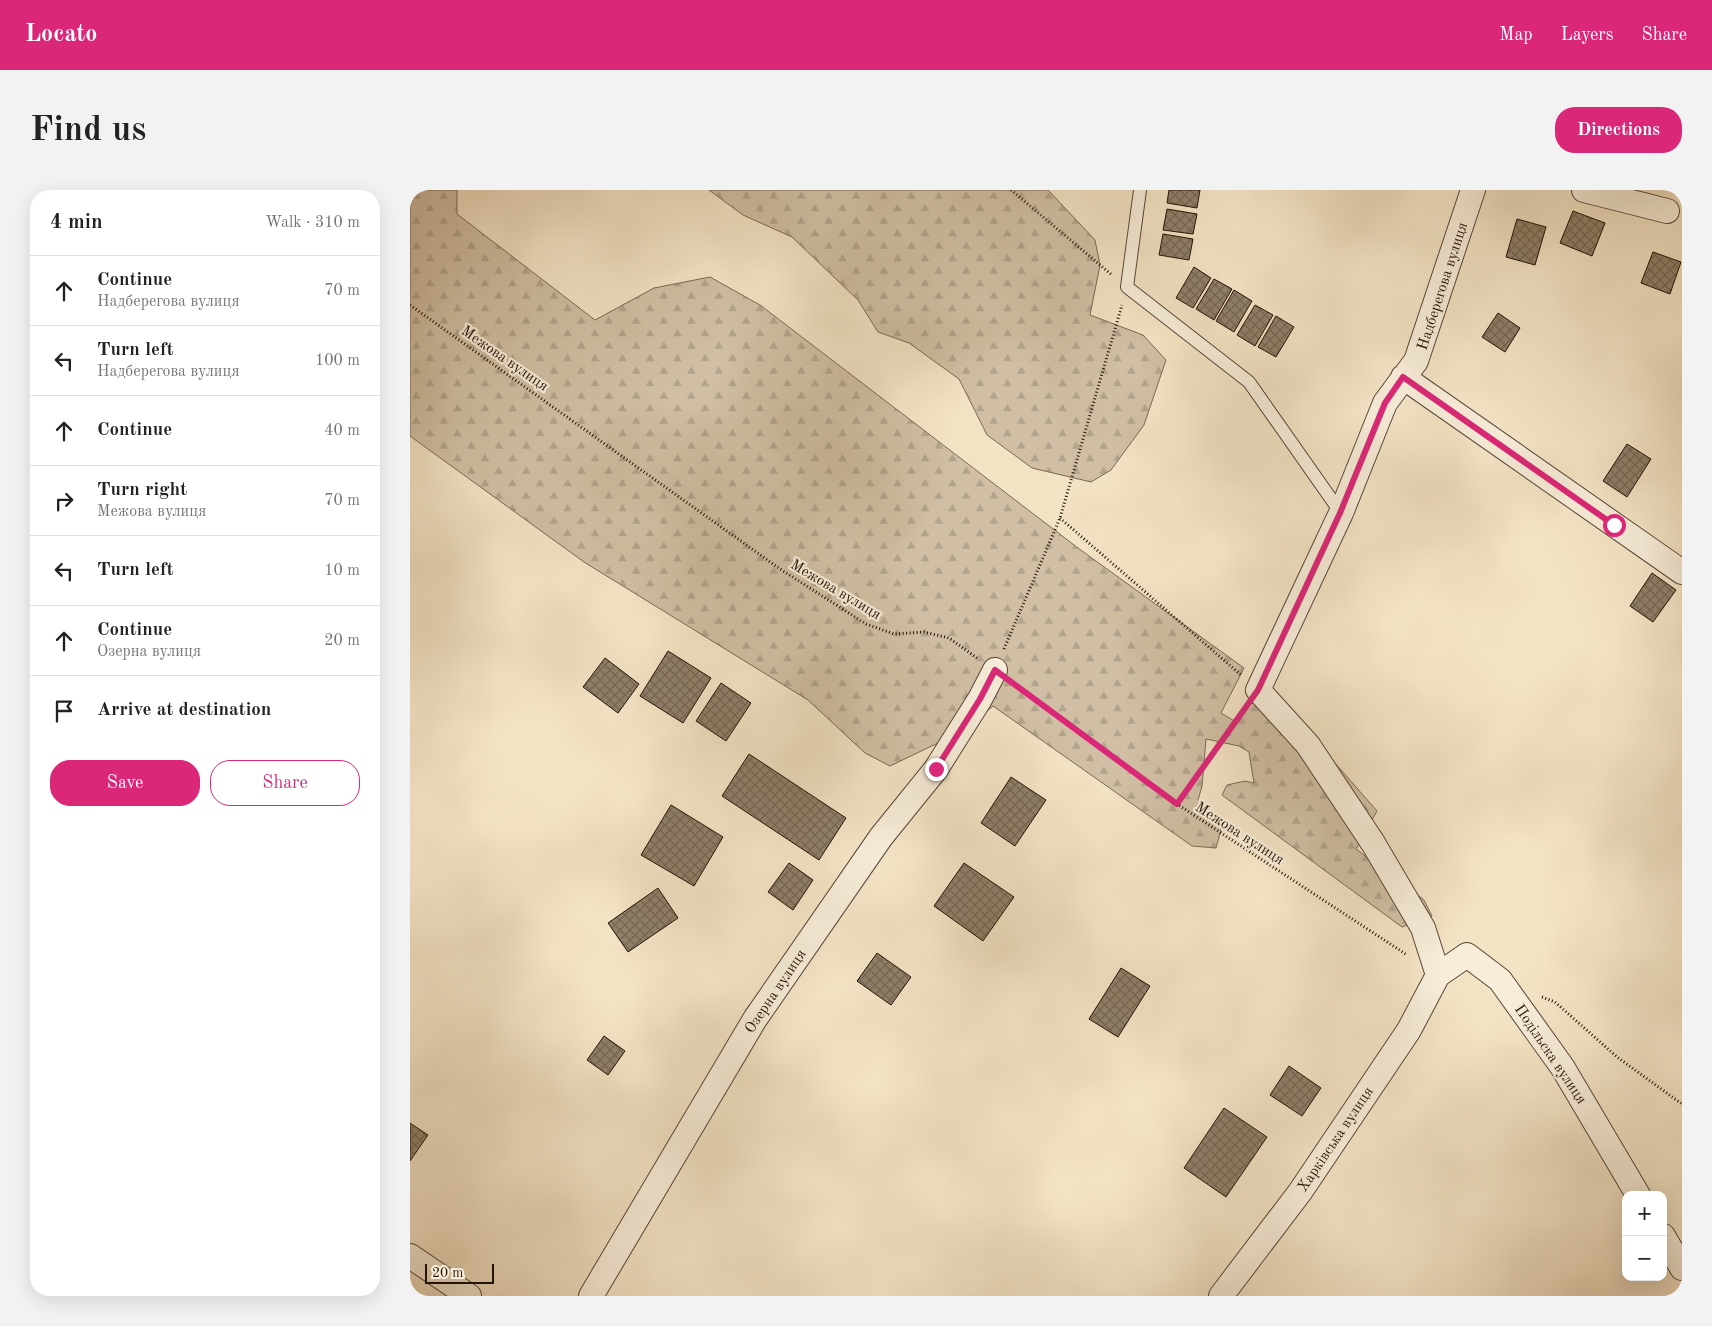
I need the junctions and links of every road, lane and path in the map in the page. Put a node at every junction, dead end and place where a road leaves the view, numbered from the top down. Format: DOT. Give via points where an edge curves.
graph roads {
  1 [pos="1010,190"];
  2 [pos="1140,190"];
  3 [pos="1473,190"];
  4 [pos="1584,190"];
  5 [pos="1667,211"];
  6 [pos="1127,287"];
  7 [pos="410,305"];
  8 [pos="1403,377"];
  9 [pos="1340,513"];
  10 [pos="1060,518"];
  11 [pos="1682,572"];
  12 [pos="995,670"];
  13 [pos="1258,690"];
  14 [pos="1177,804"];
  15 [pos="1438,975"];
  16 [pos="1536,995"];
  17 [pos="1682,1104"];
  18 [pos="1636,1191"];
  19 [pos="1667,1243"];
  20 [pos="410,1256"];
  21 [pos="1682,1268"];
  22 [pos="469,1296"];
  23 [pos="591,1296"];
  24 [pos="1221,1296"];
  1 -- 6 [label="path"];
  2 -- 6 [label="lane"];
  3 -- 8 [label="street, Надберегова вулиця" via="1427,333 1416,361"];
  4 -- 5 [label="street"];
  6 -- 9 [label="lane" via="1248,382"];
  6 -- 10 [label="path"];
  7 -- 12 [label="path, Межова вулиця" via="780,569 866,624 894,634 924,632 949,638"];
  8 -- 9 [label="street, Надберегова вулиця" via="1385,403"];
  8 -- 11 [label="street"];
  9 -- 13 [label="street, Надберегова вулиця"];
  10 -- 12 [label="path"];
  10 -- 13 [label="path"];
  12 -- 14 [label="path, Межова вулиця"];
  12 -- 23 [label="street, Озерна вулиця" via="936,769 881,838 755,1019"];
  13 -- 14 [label="path"];
  13 -- 15 [label="street" via="1308,745 1373,843 1423,928"];
  14 -- 15 [label="path, Межова вулиця"];
  15 -- 18 [label="street, Подільска вулиця" via="1467,955 1500,980 1563,1068"];
  15 -- 24 [label="street, Харківська вулиця" via="1409,1030 1300,1192"];
  16 -- 17 [label="path" via="1554,1002 1617,1057"];
  19 -- 21 [label="street"];
  20 -- 22 [label="street"];
}
